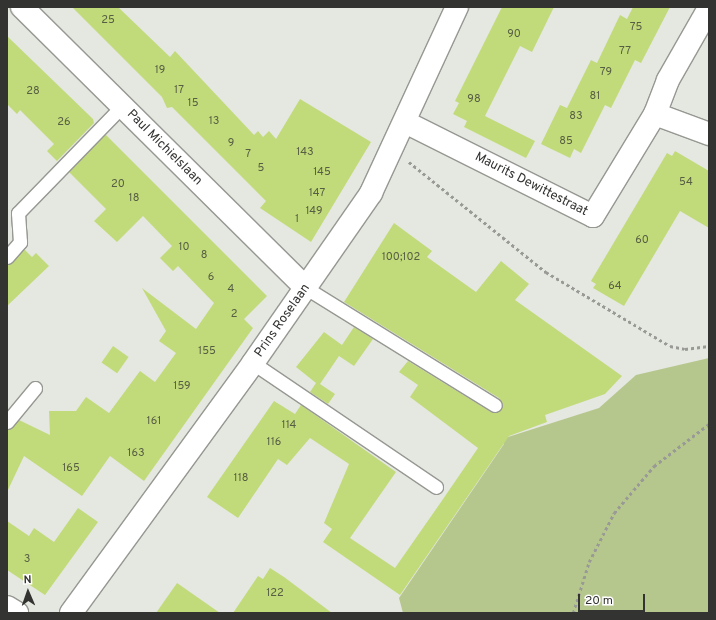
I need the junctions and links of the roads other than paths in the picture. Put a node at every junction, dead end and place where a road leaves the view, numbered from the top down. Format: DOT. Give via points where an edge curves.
graph roads {
  1 [pos="22,7"];
  2 [pos="457,7"];
  3 [pos="709,8"];
  4 [pos="122,106"];
  5 [pos="655,114"];
  6 [pos="405,122"];
  7 [pos="709,134"];
  8 [pos="7,257"];
  9 [pos="306,288"];
  10 [pos="253,363"];
  11 [pos="35,388"];
  12 [pos="495,405"];
  13 [pos="7,422"];
  14 [pos="436,487"];
  15 [pos="7,606"];
  16 [pos="17,613"];
  17 [pos="71,613"];
  1 -- 4 [label="street, Paul Michielslaan"];
  2 -- 6 [label="street, Prins Roselaan"];
  3 -- 5 [label="street, Maurits Dewittestraat" via="668,80"];
  4 -- 8 [label="lane" via="18,213 20,242"];
  4 -- 9 [label="street, Paul Michielslaan"];
  5 -- 6 [label="street, Maurits Dewittestraat" via="593,216"];
  5 -- 7 [label="street"];
  6 -- 9 [label="street, Prins Roselaan" via="371,193"];
  9 -- 10 [label="street, Prins Roselaan"];
  9 -- 12 [label="lane"];
  10 -- 14 [label="lane"];
  10 -- 17 [label="street, Prins Roselaan"];
  11 -- 13 [label="lane"];
  15 -- 16 [label="street"];
}
